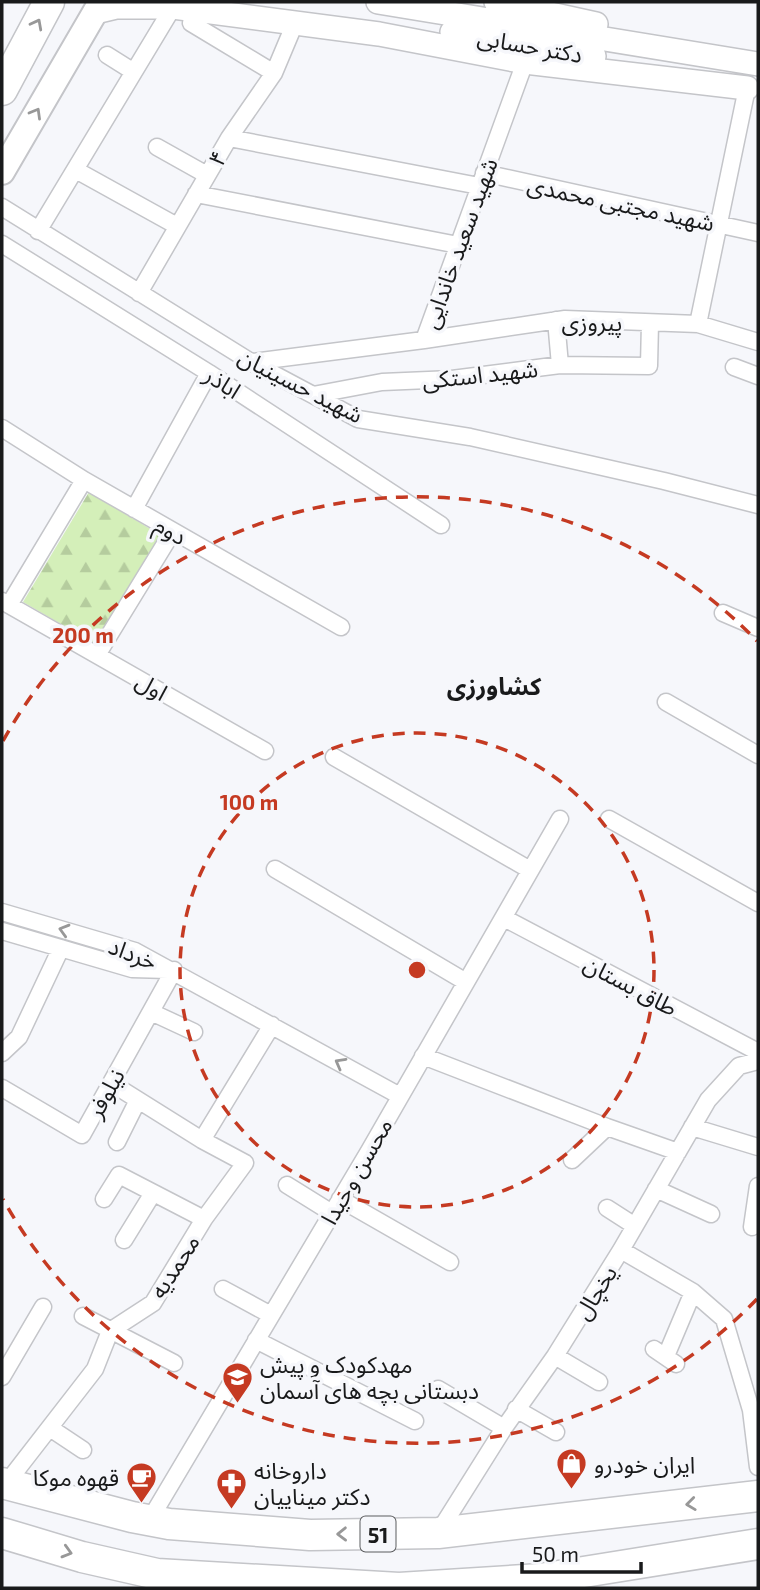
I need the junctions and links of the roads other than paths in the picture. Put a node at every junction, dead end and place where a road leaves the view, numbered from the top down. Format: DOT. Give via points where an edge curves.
graph roads {
  1 [pos="49,2"];
  2 [pos="241,2"];
  3 [pos="378,2"];
  4 [pos="496,2"];
  5 [pos="164,5"];
  6 [pos="98,7"];
  7 [pos="298,15"];
  8 [pos="191,23"];
  9 [pos="107,55"];
  10 [pos="757,59"];
  11 [pos="525,62"];
  12 [pos="134,72"];
  13 [pos="274,73"];
  14 [pos="753,89"];
  15 [pos="2,90"];
  16 [pos="229,138"];
  17 [pos="157,147"];
  18 [pos="2,172"];
  19 [pos="83,174"];
  20 [pos="207,175"];
  21 [pos="481,180"];
  22 [pos="196,194"];
  23 [pos="2,207"];
  24 [pos="719,224"];
  25 [pos="177,226"];
  26 [pos="38,231"];
  27 [pos="758,233"];
  28 [pos="2,244"];
  29 [pos="458,245"];
  30 [pos="139,293"];
  31 [pos="556,320"];
  32 [pos="650,323"];
  33 [pos="698,324"];
  34 [pos="424,340"];
  35 [pos="758,342"];
  36 [pos="251,362"];
  37 [pos="560,365"];
  38 [pos="734,367"];
  39 [pos="209,373"];
  40 [pos="758,376"];
  41 [pos="313,395"];
  42 [pos="2,428"];
  43 [pos="84,480"];
  44 [pos="758,505"];
  45 [pos="134,509"];
  46 [pos="441,525"];
  47 [pos="173,531"];
  48 [pos="5,603"];
  49 [pos="723,613"];
  50 [pos="341,627"];
  51 [pos="758,628"];
  52 [pos="97,655"];
  53 [pos="666,702"];
  54 [pos="265,751"];
  55 [pos="758,755"];
  56 [pos="334,757"];
  57 [pos="560,819"];
  58 [pos="609,819"];
  59 [pos="275,869"];
  60 [pos="530,870"];
  61 [pos="758,903"];
  62 [pos="2,912"];
  63 [pos="504,918"];
  64 [pos="2,931"];
  65 [pos="61,948"];
  66 [pos="174,970"];
  67 [pos="466,982"];
  68 [pos="150,1012"];
  69 [pos="272,1025"];
  70 [pos="194,1031"];
  71 [pos="758,1052"];
  72 [pos="2,1053"];
  73 [pos="424,1056"];
  74 [pos="758,1061"];
  75 [pos="111,1083"];
  76 [pos="2,1088"];
  77 [pos="400,1096"];
  78 [pos="138,1100"];
  79 [pos="607,1127"];
  80 [pos="692,1127"];
  81 [pos="202,1140"];
  82 [pos="117,1142"];
  83 [pos="758,1147"];
  84 [pos="678,1152"];
  85 [pos="572,1160"];
  86 [pos="288,1185"];
  87 [pos="758,1186"];
  88 [pos="656,1189"];
  89 [pos="153,1193"];
  90 [pos="104,1199"];
  91 [pos="336,1206"];
  92 [pos="607,1208"];
  93 [pos="711,1214"];
  94 [pos="204,1219"];
  95 [pos="635,1226"];
  96 [pos="752,1227"];
  97 [pos="124,1240"];
  98 [pos="621,1250"];
  99 [pos="450,1262"];
  100 [pos="223,1289"];
  101 [pos="693,1292"];
  102 [pos="43,1307"];
  103 [pos="271,1315"];
  104 [pos="83,1316"];
  105 [pos="110,1331"];
  106 [pos="256,1340"];
  107 [pos="555,1356"];
  108 [pos="665,1356"];
  109 [pos="174,1363"];
  110 [pos="2,1377"];
  111 [pos="599,1382"];
  112 [pos="438,1389"];
  113 [pos="516,1409"];
  114 [pos="415,1422"];
  115 [pos="50,1428"];
  116 [pos="503,1428"];
  117 [pos="556,1432"];
  118 [pos="83,1450"];
  119 [pos="758,1467"];
  120 [pos="3,1484"];
  121 [pos="758,1496"];
  122 [pos="149,1521"];
  123 [pos="438,1533"];
  124 [pos="2,1534"];
  125 [pos="754,1548"];
  126 [pos="257,1586"];
  127 [pos="487,1586"];
  15 -- 1 [label="highway, one-way"];
  2 -- 7 [label="main road"];
  3 -- 10 [label="main road, دکتر حسابی"];
  4 -- 10 [label="main road"];
  5 -- 6 [label="main road"];
  5 -- 7 [label="main road"];
  5 -- 12 [label="street"];
  18 -- 6 [label="main road, one-way"];
  7 -- 11 [label="main road"];
  7 -- 13 [label="street, ۴"];
  7 -- 14 [label="main road, دکتر حسابی" via="558,49"];
  8 -- 13 [label="street"];
  9 -- 12 [label="street"];
  11 -- 14 [label="main road"];
  11 -- 21 [label="street, شهید سعید خاندایی"];
  12 -- 26 [label="street"];
  13 -- 16 [label="street, ۴"];
  14 -- 24 [label="street"];
  16 -- 20 [label="street, ۴"];
  16 -- 21 [label="street, شهید مجتبی محمدی"];
  17 -- 20 [label="street"];
  19 -- 25 [label="street"];
  20 -- 22 [label="street, ۴"];
  21 -- 24 [label="street, شهید مجتبی محمدی"];
  21 -- 29 [label="street, شهید سعید خاندایی"];
  22 -- 25 [label="street, ۴"];
  22 -- 29 [label="street"];
  23 -- 26 [label="street, شهید حسینیان"];
  24 -- 27 [label="street, شهید مجتبی محمدی"];
  24 -- 33 [label="street"];
  25 -- 30 [label="street, ۴"];
  26 -- 30 [label="street, شهید حسینیان"];
  28 -- 39 [label="street, اباذر"];
  29 -- 34 [label="street, شهید سعید خاندایی"];
  30 -- 36 [label="street, شهید حسینیان"];
  31 -- 32 [label="street, پیروزی"];
  31 -- 34 [label="street, پیروزی"];
  31 -- 37 [label="street"];
  32 -- 33 [label="street, پیروزی"];
  32 -- 37 [label="street, شهید استکی" via="649,366"];
  33 -- 35 [label="street, پیروزی"];
  34 -- 36 [label="street, شهید سعید خاندایی"];
  36 -- 41 [label="street, شهید حسینیان"];
  37 -- 41 [label="street, شهید استکی" via="452,379 382,382"];
  38 -- 40 [label="street"];
  39 -- 45 [label="street"];
  39 -- 46 [label="street, اباذر"];
  41 -- 44 [label="street, شهید حسینیان" via="358,419 470,437"];
  42 -- 43 [label="street, دوم"];
  43 -- 45 [label="street, دوم"];
  43 -- 48 [label="street"];
  45 -- 47 [label="street, دوم"];
  47 -- 50 [label="street, دوم"];
  47 -- 52 [label="street"];
  48 -- 52 [label="street, اول"];
  49 -- 51 [label="street"];
  52 -- 54 [label="street, اول"];
  53 -- 55 [label="street"];
  56 -- 60 [label="street"];
  57 -- 60 [label="street, محسن وحیدا"];
  58 -- 61 [label="street"];
  59 -- 67 [label="street"];
  60 -- 63 [label="street, محسن وحیدا"];
  66 -- 62 [label="street, خرداد, one-way" via="135,951"];
  63 -- 67 [label="street, محسن وحیدا"];
  63 -- 71 [label="street, طاق بستان"];
  64 -- 65 [label="street, خرداد"];
  65 -- 66 [label="street, خرداد" via="132,969"];
  65 -- 72 [label="street" via="19,1037"];
  66 -- 68 [label="street, نیلوفر"];
  66 -- 69 [label="street"];
  67 -- 73 [label="street, محسن وحیدا"];
  68 -- 70 [label="street"];
  68 -- 75 [label="street, نیلوفر"];
  77 -- 69 [label="street, one-way"];
  69 -- 81 [label="street"];
  73 -- 77 [label="street, محسن وحیدا"];
  73 -- 79 [label="street"];
  74 -- 80 [label="street, یخچال" via="739,1066 708,1100"];
  75 -- 76 [label="street, نیلوفر" via="82,1135"];
  75 -- 78 [label="street, محمدیه"];
  77 -- 91 [label="street, محسن وحیدا"];
  78 -- 81 [label="street, محمدیه"];
  78 -- 82 [label="street"];
  79 -- 84 [label="street"];
  79 -- 85 [label="street"];
  80 -- 83 [label="street"];
  80 -- 84 [label="street, یخچال"];
  81 -- 94 [label="street, محمدیه" via="245,1163"];
  84 -- 88 [label="street, یخچال"];
  86 -- 91 [label="street"];
  87 -- 96 [label="street"];
  88 -- 93 [label="street"];
  88 -- 95 [label="street, یخچال"];
  89 -- 90 [label="street" via="119,1175"];
  89 -- 94 [label="street"];
  89 -- 97 [label="street"];
  91 -- 99 [label="street"];
  91 -- 103 [label="street, محسن وحیدا"];
  92 -- 95 [label="street"];
  94 -- 105 [label="street, محمدیه" via="153,1303"];
  95 -- 98 [label="street, یخچال"];
  98 -- 101 [label="street"];
  98 -- 107 [label="street, یخچال"];
  100 -- 103 [label="street"];
  101 -- 108 [label="street"];
  101 -- 119 [label="street" via="724,1319 751,1410"];
  102 -- 110 [label="street"];
  103 -- 106 [label="street, محسن وحیدا"];
  104 -- 105 [label="street"];
  105 -- 109 [label="street"];
  105 -- 115 [label="street" via="95,1369"];
  106 -- 114 [label="street"];
  106 -- 122 [label="street, محسن وحیدا"];
  107 -- 111 [label="street"];
  107 -- 113 [label="street, یخچال"];
  112 -- 116 [label="street"];
  113 -- 116 [label="street, یخچال"];
  113 -- 117 [label="street"];
  115 -- 118 [label="street"];
  115 -- 120 [label="street"];
  116 -- 123 [label="street, یخچال"];
  120 -- 122 [label="highway, 51"];
  121 -- 123 [label="highway, 51, one-way"];
  123 -- 122 [label="highway, 51, one-way" via="310,1535"];
  124 -- 126 [label="highway, 51, one-way" via="157,1574"];
  125 -- 127 [label="highway, 51"];
  126 -- 127 [label="highway, 51"];
}
